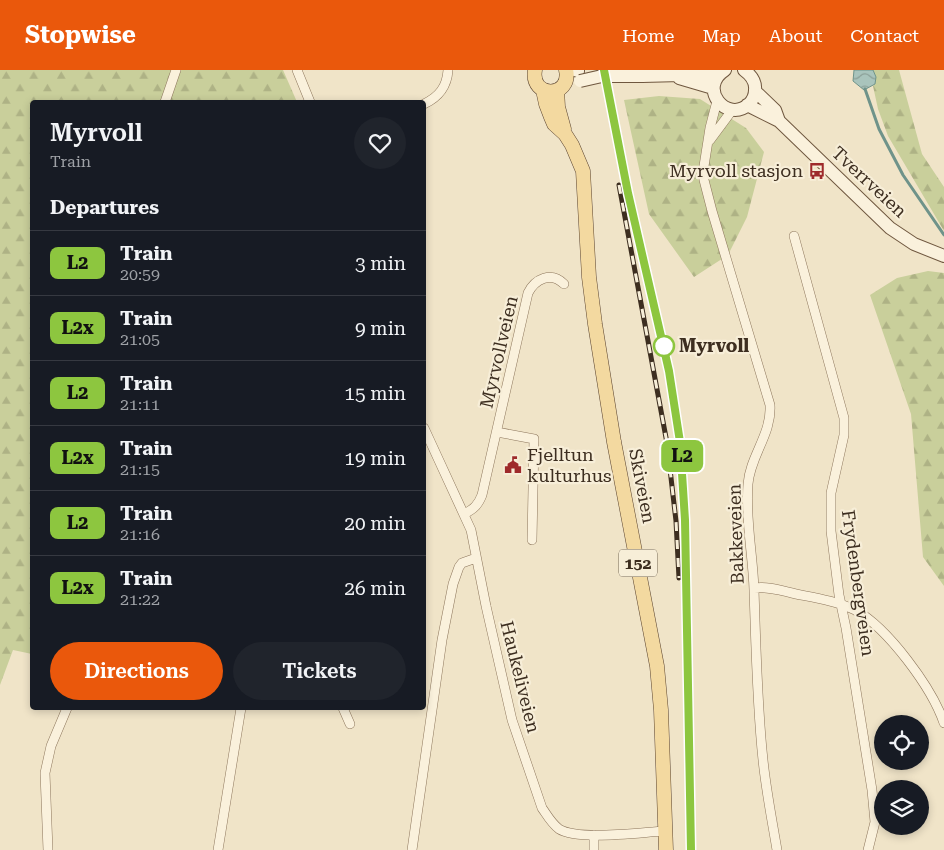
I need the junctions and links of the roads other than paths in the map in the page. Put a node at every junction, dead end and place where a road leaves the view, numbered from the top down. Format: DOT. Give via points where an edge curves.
graph roads {
  1 [pos="176,70"];
  2 [pos="296,70"];
  3 [pos="448,70"];
  4 [pos="535,70"];
  5 [pos="566,70"];
  6 [pos="575,70"];
  7 [pos="744,70"];
  8 [pos="722,72"];
  9 [pos="602,76"];
  10 [pos="674,76"];
  11 [pos="555,88"];
  12 [pos="755,91"];
  13 [pos="716,94"];
  14 [pos="166,100"];
  15 [pos="309,100"];
  16 [pos="426,103"];
  17 [pos="747,105"];
  18 [pos="733,109"];
  19 [pos="779,121"];
  20 [pos="709,140"];
  21 [pos="794,236"];
  22 [pos="939,254"];
  23 [pos="564,284"];
  24 [pos="426,432"];
  25 [pos="497,432"];
  26 [pos="464,514"];
  27 [pos="532,540"];
  28 [pos="476,558"];
  29 [pos="754,588"];
  30 [pos="841,604"];
  31 [pos="66,710"];
  32 [pos="242,710"];
  33 [pos="345,710"];
  34 [pos="944,723"];
  35 [pos="350,724"];
  36 [pos="665,831"];
  37 [pos="594,835"];
  38 [pos="48,850"];
  39 [pos="218,850"];
  40 [pos="412,850"];
  41 [pos="594,850"];
  42 [pos="666,850"];
  43 [pos="777,850"];
  44 [pos="868,850"];
  1 -- 14 [label="street"];
  2 -- 15 [label="street"];
  3 -- 16 [label="street" via="443,90"];
  4 -- 11 [label="main road, 152" via="536,82"];
  5 -- 11 [label="main road, 152" via="567,76"];
  6 -- 9 [label="main road"];
  7 -- 12 [label="main road, Tverrveien" via="753,80"];
  8 -- 10 [label="main road"];
  8 -- 13 [label="main road" via="715,80"];
  9 -- 10 [label="main road, bridge"];
  9 -- 11 [label="main road, bridge"];
  10 -- 13 [label="main road"];
  11 -- 36 [label="main road, Skiveien / 152" via="565,134 582,171 594,324 658,666"];
  12 -- 17 [label="main road"];
  12 -- 19 [label="main road, Tverrveien" via="775,110"];
  13 -- 18 [label="main road" via="724,107"];
  13 -- 20 [label="street, Bakkeveien"];
  17 -- 18 [label="main road"];
  17 -- 19 [label="main road, Tverrveien"];
  18 -- 20 [label="street, Bakkeveien"];
  19 -- 22 [label="main road, Tverrveien" via="890,228 914,244"];
  20 -- 29 [label="street, Bakkeveien" via="704,166 707,192 770,405 768,426 753,460 748,484"];
  21 -- 30 [label="street, Frydenbergveien" via="844,418 844,435 830,509"];
  23 -- 25 [label="street, Myrvollveien" via="556,278 545,278 528,294"];
  24 -- 26 [label="street, Haukeliveien"];
  25 -- 26 [label="street, Myrvollveien" via="482,495 474,509"];
  25 -- 27 [label="street, Myrvollveien" via="534,438"];
  26 -- 28 [label="street, Haukeliveien" via="471,530"];
  28 -- 37 [label="street, Haukeliveien" via="512,720 542,808 560,829"];
  28 -- 40 [label="street" via="462,563 453,584"];
  29 -- 30 [label="street"];
  29 -- 43 [label="street, Bakkeveien" via="763,762"];
  30 -- 34 [label="street" via="881,630 929,693"];
  30 -- 44 [label="street, Frydenbergveien" via="872,790 874,822"];
  31 -- 38 [label="street" via="51,746 45,773"];
  32 -- 39 [label="street"];
  33 -- 35 [label="street"];
  36 -- 37 [label="street, Haukeliveien"];
  36 -- 42 [label="main road, Skiveien / 152"];
  37 -- 41 [label="street"];
}
